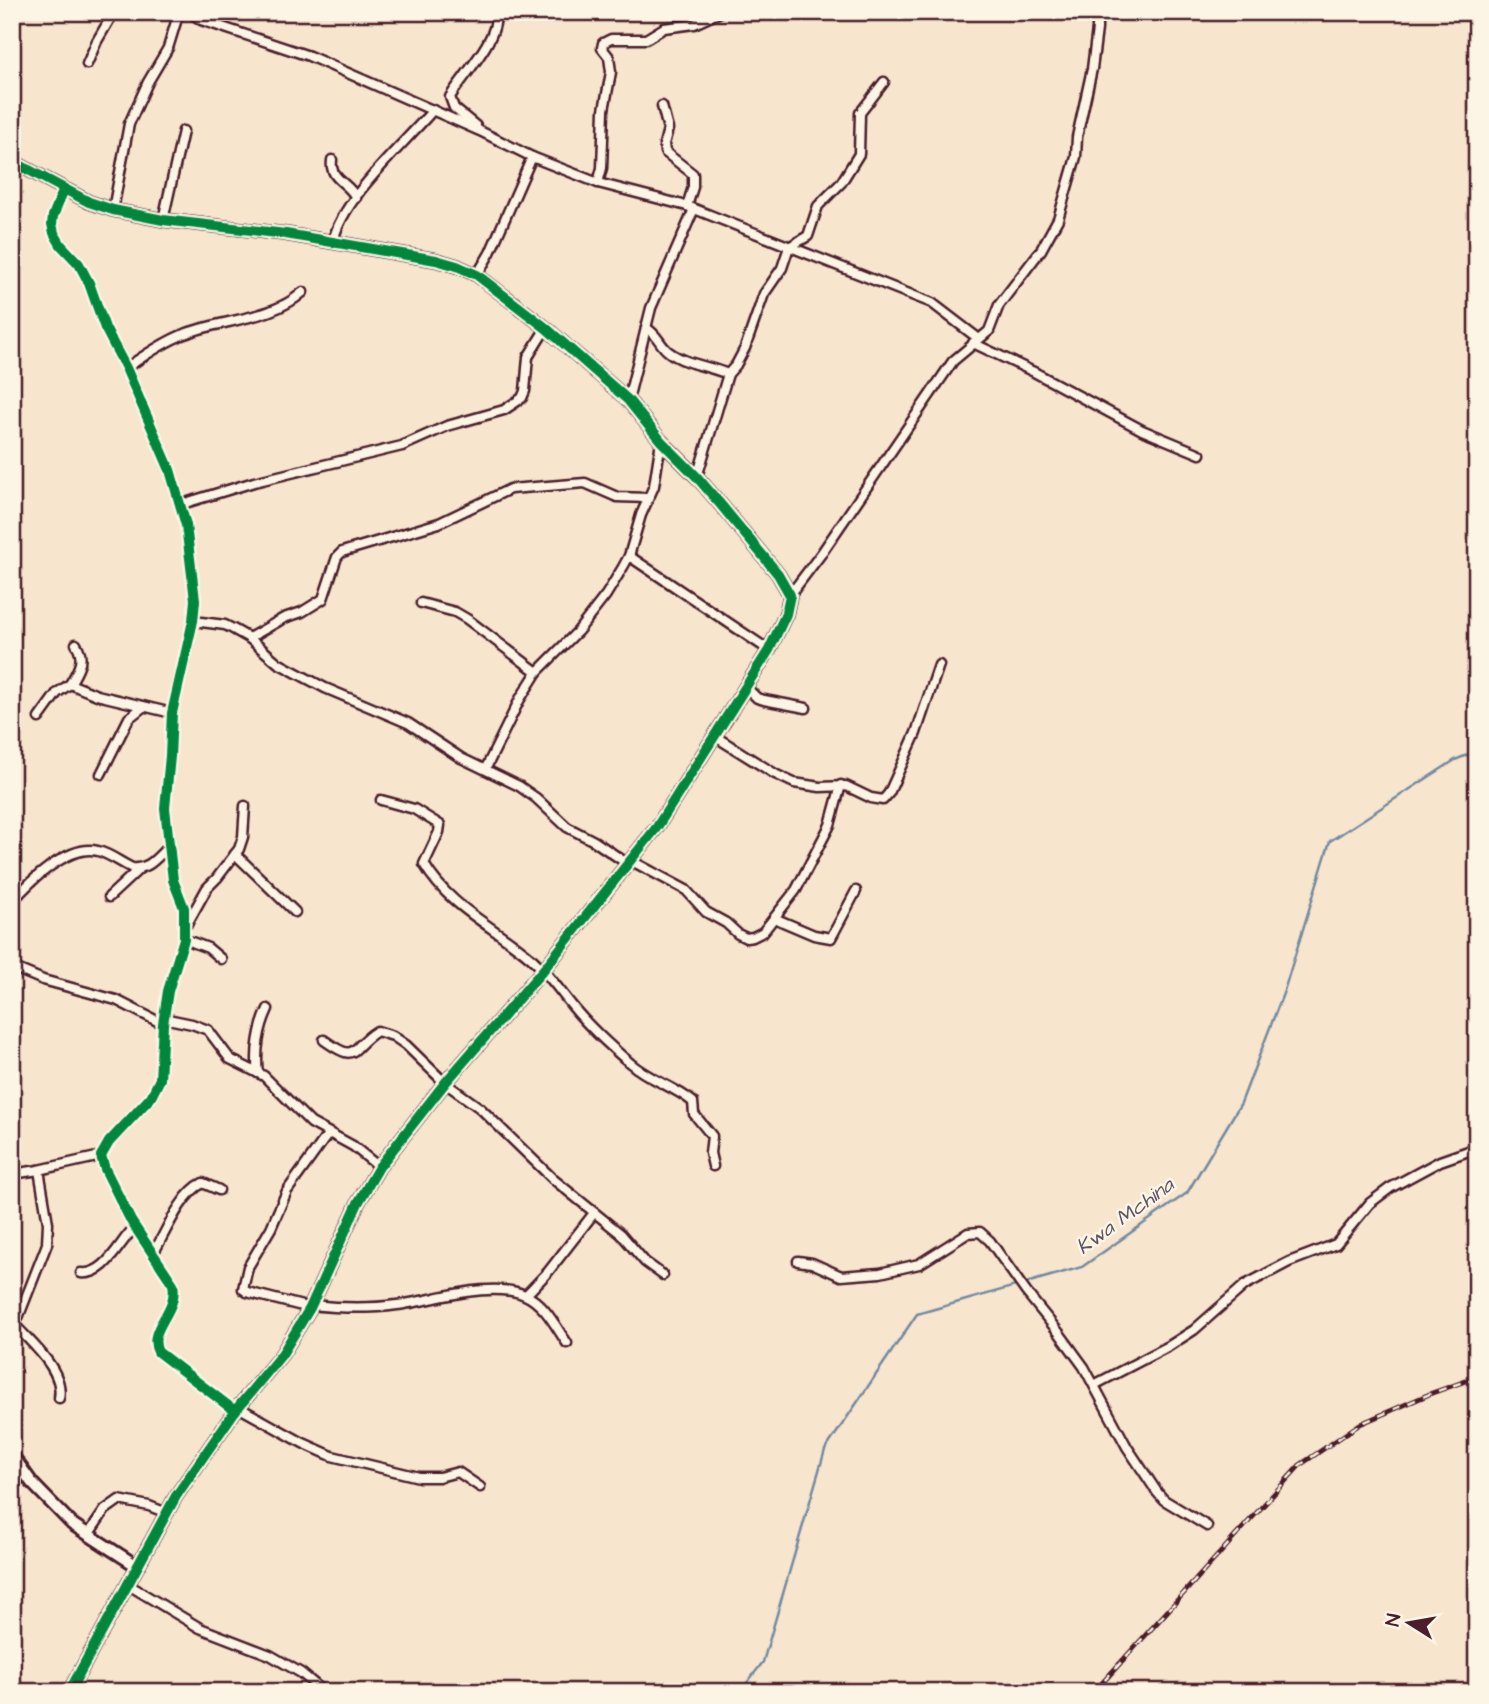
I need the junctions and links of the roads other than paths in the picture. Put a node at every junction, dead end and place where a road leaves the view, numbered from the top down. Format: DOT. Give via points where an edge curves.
graph roads {
  1 [pos="15,12"];
  2 [pos="114,12"];
  3 [pos="179,12"];
  4 [pos="190,12"];
  5 [pos="720,12"];
  6 [pos="1097,12"];
  7 [pos="497,13"];
  8 [pos="12,18"];
  9 [pos="87,64"];
  10 [pos="884,82"];
  11 [pos="662,106"];
  12 [pos="433,110"];
  13 [pos="183,131"];
  14 [pos="481,131"];
  15 [pos="532,157"];
  16 [pos="331,160"];
  17 [pos="12,161"];
  18 [pos="598,183"];
  19 [pos="64,189"];
  20 [pos="356,198"];
  21 [pos="690,208"];
  22 [pos="113,210"];
  23 [pos="163,220"];
  24 [pos="333,242"];
  25 [pos="789,247"];
  26 [pos="477,275"];
  27 [pos="303,292"];
  28 [pos="546,328"];
  29 [pos="646,328"];
  30 [pos="976,341"];
  31 [pos="126,368"];
  32 [pos="728,374"];
  33 [pos="628,400"];
  34 [pos="661,441"];
  35 [pos="1199,454"];
  36 [pos="697,477"];
  37 [pos="648,498"];
  38 [pos="182,504"];
  39 [pos="629,556"];
  40 [pos="790,595"];
  41 [pos="421,603"];
  42 [pos="193,621"];
  43 [pos="249,638"];
  44 [pos="76,644"];
  45 [pos="769,650"];
  46 [pos="939,665"];
  47 [pos="537,672"];
  48 [pos="70,684"];
  49 [pos="746,687"];
  50 [pos="143,707"];
  51 [pos="806,708"];
  52 [pos="172,713"];
  53 [pos="38,718"];
  54 [pos="716,737"];
  55 [pos="485,768"];
  56 [pos="101,774"];
  57 [pos="841,785"];
  58 [pos="381,800"];
  59 [pos="245,806"];
  60 [pos="168,847"];
  61 [pos="235,854"];
  62 [pos="629,862"];
  63 [pos="139,869"];
  64 [pos="856,891"];
  65 [pos="109,897"];
  66 [pos="12,902"];
  67 [pos="295,912"];
  68 [pos="774,918"];
  69 [pos="185,927"];
  70 [pos="184,939"];
  71 [pos="221,959"];
  72 [pos="12,967"];
  73 [pos="544,969"];
  74 [pos="268,1009"];
  75 [pos="163,1021"];
  76 [pos="324,1040"];
  77 [pos="258,1073"];
  78 [pos="445,1083"];
  79 [pos="328,1133"];
  80 [pos="1477,1148"];
  81 [pos="101,1156"];
  82 [pos="713,1166"];
  83 [pos="379,1167"];
  84 [pos="39,1170"];
  85 [pos="12,1174"];
  86 [pos="219,1190"];
  87 [pos="594,1213"];
  88 [pos="135,1227"];
  89 [pos="153,1254"];
  90 [pos="798,1261"];
  91 [pos="81,1273"];
  92 [pos="663,1275"];
  93 [pos="526,1295"];
  94 [pos="310,1306"];
  95 [pos="13,1326"];
  96 [pos="567,1343"];
  97 [pos="1094,1385"];
  98 [pos="60,1398"];
  99 [pos="236,1409"];
  100 [pos="12,1455"];
  101 [pos="480,1487"];
  102 [pos="167,1513"];
  103 [pos="1207,1526"];
  104 [pos="88,1535"];
  105 [pos="137,1566"];
  106 [pos="127,1584"];
  107 [pos="69,1692"];
  108 [pos="324,1692"];
  1 -- 8 [label="street"];
  2 -- 9 [label="street"];
  3 -- 22 [label="street" via="168,48 129,124"];
  4 -- 12 [label="street" via="201,20 309,56"];
  5 -- 18 [label="street" via="694,24 664,28 646,39 603,43 611,72"];
  6 -- 30 [label="street" via="1076,158 1058,219 1041,250 999,305 986,337"];
  7 -- 14 [label="street" via="492,36 450,97 454,108"];
  10 -- 25 [label="street" via="860,113 859,154 852,167 818,206 808,236"];
  11 -- 21 [label="street" via="668,129 665,152 693,174"];
  12 -- 14 [label="street"];
  12 -- 20 [label="street"];
  13 -- 23 [label="street"];
  14 -- 15 [label="street"];
  15 -- 18 [label="street"];
  15 -- 26 [label="street"];
  16 -- 20 [label="street" via="334,175"];
  17 -- 19 [label="street"];
  18 -- 21 [label="street"];
  19 -- 22 [label="street"];
  19 -- 31 [label="street" via="53,216 54,233 79,264"];
  20 -- 24 [label="street" via="341,217"];
  21 -- 25 [label="street"];
  21 -- 29 [label="street"];
  22 -- 23 [label="street"];
  23 -- 24 [label="street"];
  24 -- 26 [label="street" via="436,260"];
  25 -- 30 [label="street" via="932,303"];
  25 -- 32 [label="street" via="782,268 764,294 745,348"];
  26 -- 28 [label="street"];
  27 -- 31 [label="street" via="261,313 183,334"];
  28 -- 33 [label="street"];
  28 -- 38 [label="street" via="528,357 522,398 504,410 447,426 402,446"];
  29 -- 32 [label="street" via="670,353"];
  29 -- 33 [label="street"];
  30 -- 35 [label="street" via="1142,430"];
  30 -- 40 [label="street" via="953,361"];
  31 -- 38 [label="street"];
  32 -- 36 [label="street"];
  33 -- 34 [label="street"];
  34 -- 36 [label="street"];
  34 -- 37 [label="street"];
  36 -- 40 [label="street" via="778,574"];
  37 -- 39 [label="street"];
  37 -- 43 [label="street" via="617,497 585,484 510,489 439,523 342,552 323,599"];
  38 -- 42 [label="street" via="194,579"];
  39 -- 45 [label="street"];
  39 -- 47 [label="street" via="578,631"];
  40 -- 45 [label="street"];
  41 -- 47 [label="street" via="467,619"];
  42 -- 43 [label="street" via="225,625"];
  42 -- 52 [label="street"];
  43 -- 55 [label="street" via="278,663 408,723"];
  44 -- 48 [label="street" via="81,664"];
  45 -- 49 [label="street"];
  46 -- 57 [label="street" via="916,733 887,797 878,800"];
  47 -- 55 [label="street"];
  48 -- 50 [label="street"];
  48 -- 53 [label="street"];
  49 -- 51 [label="street" via="757,698"];
  49 -- 54 [label="street"];
  50 -- 52 [label="street"];
  50 -- 56 [label="street" via="129,718"];
  52 -- 60 [label="street" via="165,808"];
  54 -- 57 [label="street" via="794,783"];
  54 -- 62 [label="street"];
  55 -- 62 [label="street" via="536,798 567,827"];
  57 -- 68 [label="street" via="818,851"];
  58 -- 73 [label="street" via="414,809 440,825 424,864 433,879 476,920"];
  59 -- 61 [label="street" via="243,836"];
  60 -- 63 [label="street" via="149,866"];
  60 -- 69 [label="street"];
  61 -- 67 [label="street"];
  61 -- 69 [label="street" via="207,888"];
  62 -- 68 [label="street" via="687,890 706,912 743,937 759,935"];
  62 -- 73 [label="street"];
  63 -- 65 [label="street"];
  63 -- 66 [label="street" via="96,850 81,851 44,870"];
  64 -- 68 [label="street" via="831,938"];
  69 -- 70 [label="street"];
  70 -- 71 [label="street"];
  70 -- 75 [label="street" via="167,991"];
  72 -- 75 [label="street" via="43,981 116,1000"];
  73 -- 78 [label="street"];
  73 -- 82 [label="street" via="584,1019 633,1066 694,1102 694,1114 712,1136"];
  74 -- 77 [label="street" via="257,1048"];
  75 -- 77 [label="street" via="208,1030 230,1059"];
  75 -- 81 [label="street" via="162,1069 156,1089"];
  76 -- 78 [label="street" via="348,1054 374,1032 382,1031 406,1045"];
  77 -- 79 [label="street" via="303,1117"];
  78 -- 83 [label="street"];
  78 -- 87 [label="street" via="480,1108"];
  79 -- 83 [label="street"];
  79 -- 94 [label="street" via="295,1177 243,1285 247,1292"];
  80 -- 97 [label="street" via="1440,1161 1390,1188 1370,1203 1336,1244 1245,1285 1170,1346"];
  81 -- 84 [label="street"];
  81 -- 88 [label="street"];
  83 -- 94 [label="street"];
  84 -- 85 [label="street"];
  84 -- 95 [label="street" via="47,1244"];
  86 -- 89 [label="street" via="203,1183 192,1191"];
  87 -- 92 [label="street"];
  87 -- 93 [label="street"];
  88 -- 89 [label="street"];
  88 -- 91 [label="street" via="101,1268"];
  89 -- 99 [label="street" via="175,1293 155,1336 158,1352"];
  90 -- 97 [label="street" via="841,1276 880,1273 919,1264 968,1233 980,1232"];
  93 -- 94 [label="street" via="481,1291 372,1307"];
  93 -- 96 [label="street" via="542,1308"];
  94 -- 99 [label="street" via="282,1354"];
  95 -- 98 [label="street" via="44,1355"];
  97 -- 103 [label="street" via="1157,1492"];
  99 -- 101 [label="street" via="332,1456 419,1477 458,1472"];
  99 -- 102 [label="street"];
  100 -- 104 [label="street" via="42,1494"];
  102 -- 104 [label="street" via="119,1500 105,1510"];
  102 -- 105 [label="street"];
  104 -- 105 [label="street"];
  105 -- 106 [label="street"];
  106 -- 107 [label="street"];
  106 -- 108 [label="street" via="200,1628 270,1654"];
}
